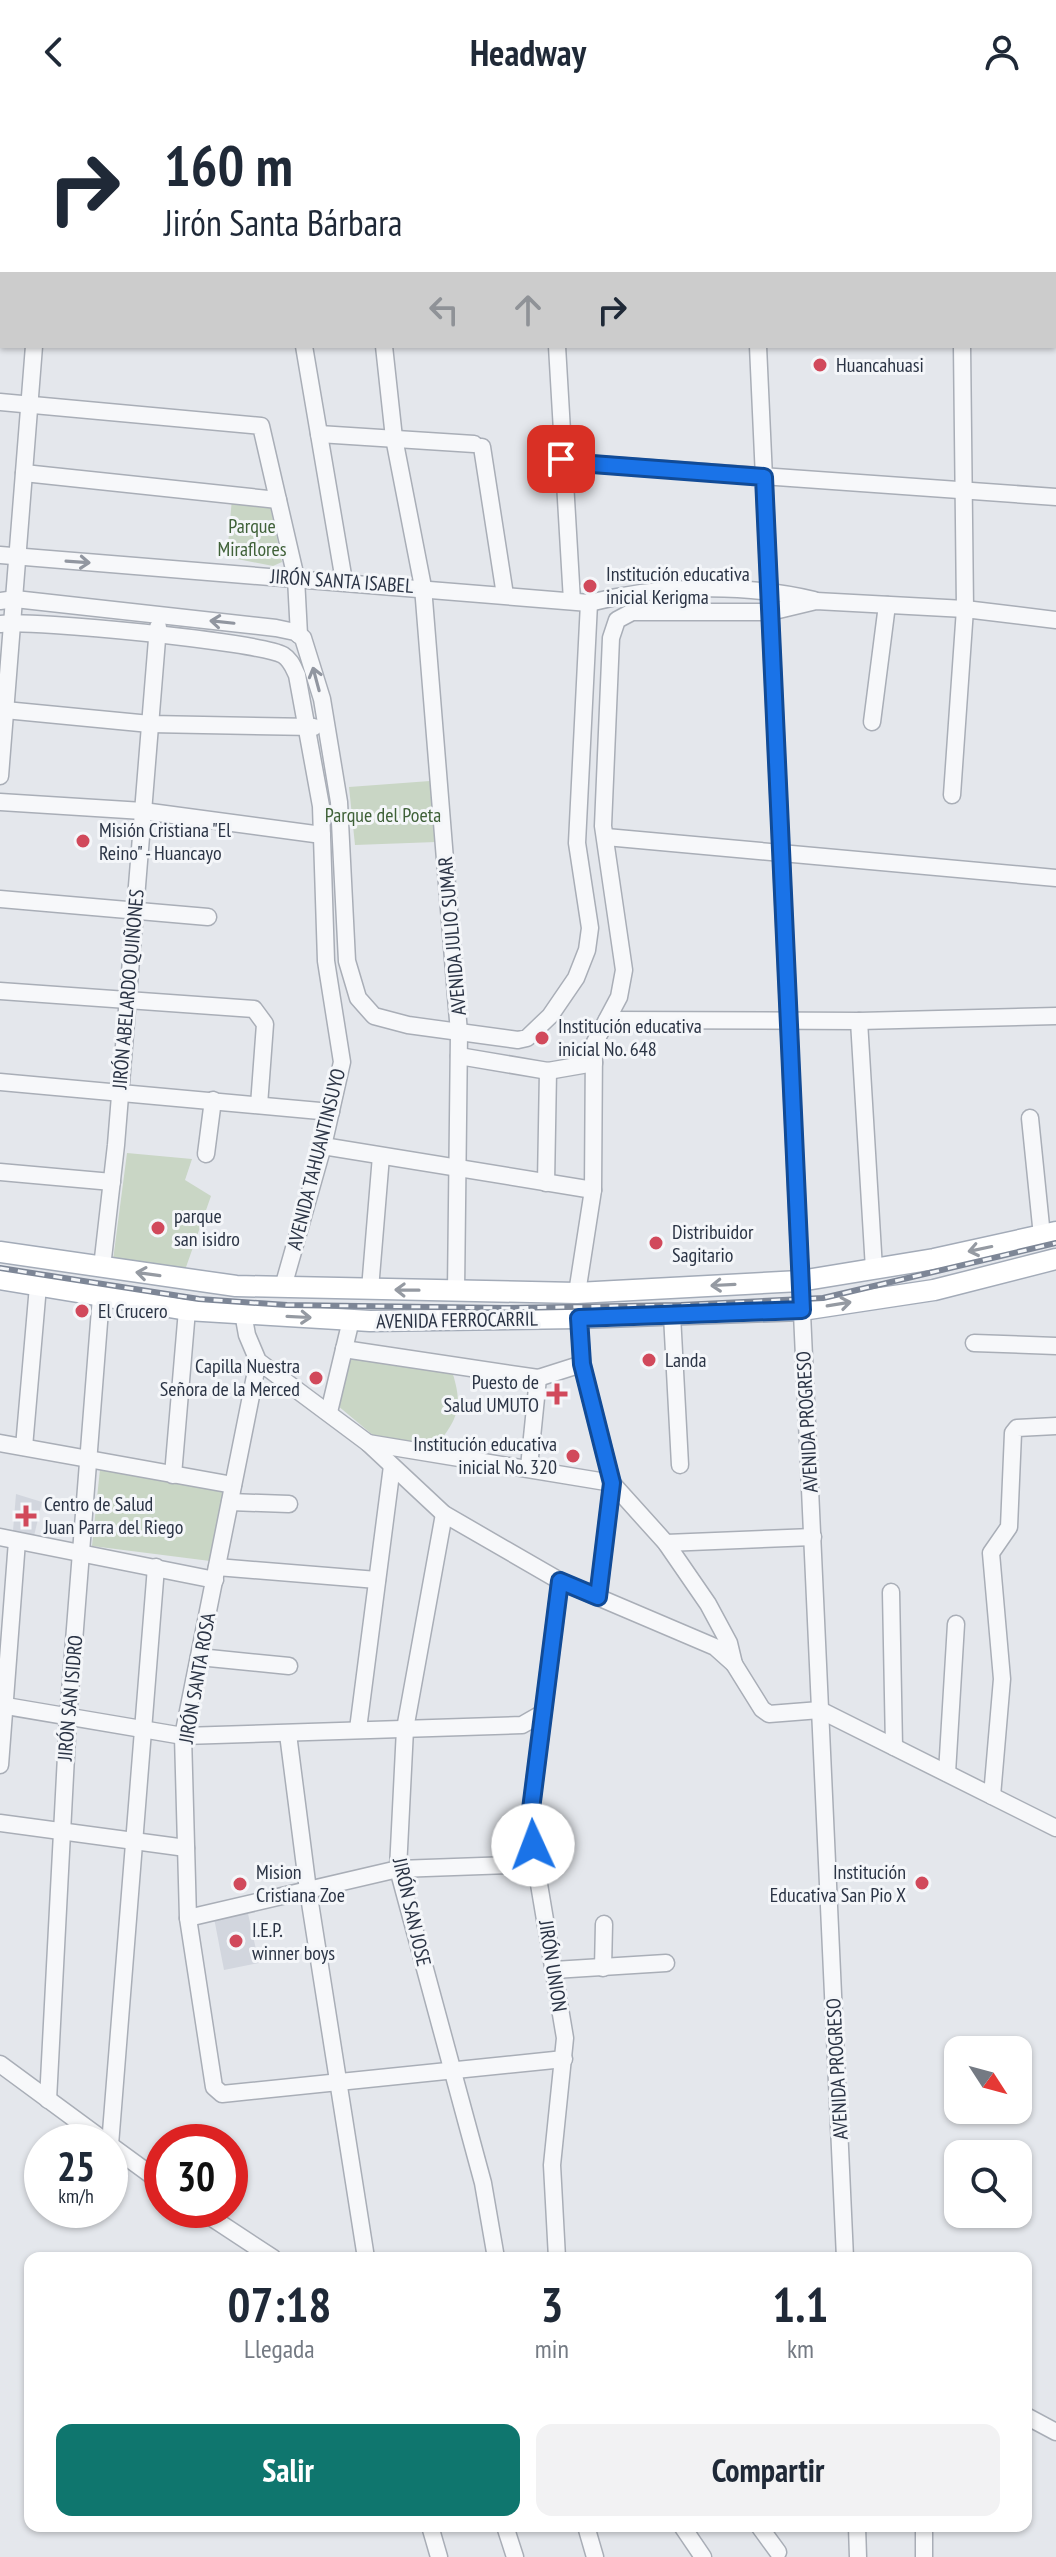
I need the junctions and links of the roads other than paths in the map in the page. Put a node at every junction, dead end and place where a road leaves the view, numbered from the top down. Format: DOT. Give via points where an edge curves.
graph roads {
  1 [pos="34,348"];
  2 [pos="304,348"];
  3 [pos="384,348"];
  4 [pos="557,348"];
  5 [pos="758,348"];
  6 [pos="962,348"];
  7 [pos="0,402"];
  8 [pos="30,405"];
  9 [pos="319,434"];
  10 [pos="394,438"];
  11 [pos="561,459"];
  12 [pos="24,473"];
  13 [pos="764,477"];
  14 [pos="964,491"];
  15 [pos="1056,497"];
  16 [pos="278,500"];
  17 [pos="0,555"];
  18 [pos="18,557"];
  19 [pos="296,578"];
  20 [pos="344,581"];
  21 [pos="423,587"];
  22 [pos="769,589"];
  23 [pos="505,595"];
  24 [pos="7,600"];
  25 [pos="816,601"];
  26 [pos="580,602"];
  27 [pos="887,605"];
  28 [pos="965,609"];
  29 [pos="770,612"];
  30 [pos="159,615"];
  31 [pos="1056,620"];
  32 [pos="6,623"];
  33 [pos="299,635"];
  34 [pos="157,636"];
  35 [pos="5,710"];
  36 [pos="872,722"];
  37 [pos="150,724"];
  38 [pos="327,727"];
  39 [pos="307,728"];
  40 [pos="0,776"];
  41 [pos="952,795"];
  42 [pos="0,802"];
  43 [pos="143,811"];
  44 [pos="322,835"];
  45 [pos="606,837"];
  46 [pos="781,853"];
  47 [pos="1056,878"];
  48 [pos="0,899"];
  49 [pos="136,910"];
  50 [pos="208,917"];
  51 [pos="0,991"];
  52 [pos="128,1001"];
  53 [pos="1056,1016"];
  54 [pos="607,1020"];
  55 [pos="789,1021"];
  56 [pos="859,1021"];
  57 [pos="459,1033"];
  58 [pos="459,1056"];
  59 [pos="594,1063"];
  60 [pos="548,1071"];
  61 [pos="0,1082"];
  62 [pos="120,1090"];
  63 [pos="213,1100"];
  64 [pos="259,1105"];
  65 [pos="331,1112"];
  66 [pos="1030,1118"];
  67 [pos="323,1146"];
  68 [pos="206,1154"];
  69 [pos="381,1156"];
  70 [pos="458,1169"];
  71 [pos="0,1172"];
  72 [pos="112,1182"];
  73 [pos="546,1183"];
  74 [pos="593,1190"];
  75 [pos="1049,1234"];
  76 [pos="0,1252"];
  77 [pos="1056,1259"];
  78 [pos="102,1267"];
  79 [pos="874,1269"];
  80 [pos="0,1279"];
  81 [pos="800,1281"];
  82 [pos="38,1286"];
  83 [pos="283,1287"];
  84 [pos="370,1289"];
  85 [pos="456,1291"];
  86 [pos="577,1293"];
  87 [pos="101,1297"];
  88 [pos="187,1310"];
  89 [pos="802,1310"];
  90 [pos="243,1313"];
  91 [pos="672,1315"];
  92 [pos="579,1318"];
  93 [pos="351,1320"];
  94 [pos="974,1343"];
  95 [pos="1056,1346"];
  96 [pos="344,1349"];
  97 [pos="258,1361"];
  98 [pos="582,1364"];
  99 [pos="538,1378"];
  100 [pos="329,1412"];
  101 [pos="1056,1426"];
  102 [pos="0,1443"];
  103 [pos="368,1443"];
  104 [pos="24,1447"];
  105 [pos="90,1460"];
  106 [pos="680,1465"];
  107 [pos="392,1466"];
  108 [pos="529,1467"];
  109 [pos="173,1475"];
  110 [pos="612,1483"];
  111 [pos="232,1494"];
  112 [pos="289,1504"];
  113 [pos="444,1514"];
  114 [pos="0,1537"];
  115 [pos="813,1537"];
  116 [pos="17,1541"];
  117 [pos="666,1543"];
  118 [pos="82,1553"];
  119 [pos="156,1567"];
  120 [pos="216,1573"];
  121 [pos="377,1580"];
  122 [pos="560,1581"];
  123 [pos="891,1592"];
  124 [pos="598,1597"];
  125 [pos="956,1624"];
  126 [pos="199,1657"];
  127 [pos="734,1664"];
  128 [pos="289,1666"];
  129 [pos="2,1705"];
  130 [pos="820,1710"];
  131 [pos="543,1713"];
  132 [pos="68,1718"];
  133 [pos="143,1729"];
  134 [pos="358,1729"];
  135 [pos="405,1729"];
  136 [pos="288,1734"];
  137 [pos="183,1736"];
  138 [pos="894,1747"];
  139 [pos="0,1765"];
  140 [pos="947,1773"];
  141 [pos="992,1796"];
  142 [pos="0,1823"];
  143 [pos="1056,1828"];
  144 [pos="60,1831"];
  145 [pos="134,1842"];
  146 [pos="186,1848"];
  147 [pos="537,1864"];
  148 [pos="398,1869"];
  149 [pos="308,1890"];
  150 [pos="188,1918"];
  151 [pos="604,1924"];
  152 [pos="666,1963"];
  153 [pos="603,1968"];
  154 [pos="554,1970"];
  155 [pos="564,2059"];
  156 [pos="0,2064"];
  157 [pos="453,2071"];
  158 [pos="338,2082"];
  159 [pos="48,2100"];
  160 [pos="81,2124"];
  161 [pos="111,2124"];
  162 [pos="227,2228"];
  163 [pos="264,2252"];
  164 [pos="365,2252"];
  165 [pos="495,2252"];
  166 [pos="557,2252"];
  167 [pos="845,2252"];
  168 [pos="1032,2419"];
  169 [pos="1056,2432"];
  170 [pos="432,2532"];
  171 [pos="507,2532"];
  172 [pos="588,2532"];
  173 [pos="686,2532"];
  174 [pos="763,2532"];
  175 [pos="778,2532"];
  176 [pos="857,2532"];
  177 [pos="924,2532"];
  178 [pos="779,2555"];
  179 [pos="439,2557"];
  180 [pos="515,2557"];
  181 [pos="595,2557"];
  182 [pos="703,2557"];
  183 [pos="858,2557"];
  184 [pos="924,2557"];
  1 -- 8 [label="street"];
  2 -- 9 [label="street"];
  3 -- 10 [label="street, AVENIDA JULIO SUMAR"];
  4 -- 11 [label="street"];
  5 -- 13 [label="street, AVENIDA PROGRESO"];
  6 -- 14 [label="street"];
  7 -- 8 [label="street"];
  8 -- 12 [label="street"];
  8 -- 16 [label="street" via="261,426"];
  9 -- 10 [label="street"];
  9 -- 20 [label="street"];
  10 -- 21 [label="street, AVENIDA JULIO SUMAR"];
  10 -- 23 [label="street" via="478,445"];
  11 -- 13 [label="street"];
  11 -- 26 [label="street"];
  12 -- 16 [label="street"];
  12 -- 18 [label="street"];
  13 -- 14 [label="street"];
  13 -- 22 [label="street, AVENIDA PROGRESO"];
  14 -- 15 [label="street"];
  14 -- 28 [label="street"];
  16 -- 19 [label="street"];
  17 -- 18 [label="street, JIRÓN SANTA ISABEL"];
  18 -- 19 [label="street, JIRÓN SANTA ISABEL, one-way"];
  18 -- 24 [label="street"];
  19 -- 20 [label="street, JIRÓN SANTA ISABEL"];
  19 -- 33 [label="street"];
  20 -- 21 [label="street, JIRÓN SANTA ISABEL"];
  21 -- 23 [label="street, JIRÓN SANTA ISABEL"];
  21 -- 57 [label="street, AVENIDA JULIO SUMAR"];
  22 -- 25 [label="street"];
  22 -- 26 [label="street" via="630,593"];
  22 -- 29 [label="street, AVENIDA PROGRESO"];
  23 -- 26 [label="street, JIRÓN SANTA ISABEL"];
  24 -- 30 [label="street"];
  24 -- 32 [label="street"];
  25 -- 27 [label="street"];
  25 -- 29 [label="street"];
  26 -- 57 [label="street" via="577,843 590,928 587,950 576,978 527,1038"];
  27 -- 28 [label="street"];
  27 -- 36 [label="street"];
  28 -- 31 [label="street"];
  28 -- 41 [label="street"];
  29 -- 45 [label="street" via="632,612 617,620 611,638"];
  29 -- 46 [label="street, AVENIDA PROGRESO"];
  33 -- 30 [label="street, one-way"];
  30 -- 34 [label="street, JIRÓN ABELARDO QUIÑONES"];
  32 -- 34 [label="street"];
  32 -- 35 [label="street"];
  38 -- 33 [label="street, one-way" via="308,646"];
  34 -- 37 [label="street, JIRÓN ABELARDO QUIÑONES"];
  34 -- 39 [label="street, AVENIDA TAHUANTINSUYO" via="283,655 297,675"];
  35 -- 37 [label="street"];
  35 -- 40 [label="street"];
  37 -- 39 [label="street"];
  37 -- 43 [label="street, JIRÓN ABELARDO QUIÑONES"];
  38 -- 39 [label="street"];
  38 -- 57 [label="street" via="344,852 347,961 358,998 374,1016"];
  39 -- 44 [label="street, AVENIDA TAHUANTINSUYO"];
  42 -- 43 [label="street"];
  43 -- 44 [label="street"];
  43 -- 49 [label="street, JIRÓN ABELARDO QUIÑONES"];
  44 -- 65 [label="street, AVENIDA TAHUANTINSUYO" via="326,961 342,1062"];
  45 -- 46 [label="street"];
  45 -- 54 [label="street" via="624,970"];
  46 -- 47 [label="street"];
  46 -- 55 [label="street, AVENIDA PROGRESO"];
  48 -- 49 [label="street"];
  49 -- 50 [label="street"];
  49 -- 52 [label="street, JIRÓN ABELARDO QUIÑONES"];
  51 -- 52 [label="street"];
  52 -- 62 [label="street, JIRÓN ABELARDO QUIÑONES"];
  52 -- 64 [label="street" via="254,1009 265,1024"];
  53 -- 56 [label="street"];
  54 -- 55 [label="street"];
  54 -- 59 [label="street" via="594,1044"];
  55 -- 56 [label="street"];
  55 -- 81 [label="street, AVENIDA PROGRESO"];
  56 -- 79 [label="street"];
  57 -- 58 [label="street, AVENIDA JULIO SUMAR"];
  58 -- 60 [label="street"];
  58 -- 70 [label="street, AVENIDA JULIO SUMAR"];
  59 -- 60 [label="street"];
  59 -- 74 [label="street"];
  60 -- 73 [label="street"];
  61 -- 62 [label="street"];
  62 -- 63 [label="street"];
  62 -- 72 [label="street, JIRÓN ABELARDO QUIÑONES"];
  63 -- 64 [label="street"];
  63 -- 68 [label="street"];
  64 -- 65 [label="street"];
  65 -- 67 [label="street, AVENIDA TAHUANTINSUYO"];
  66 -- 75 [label="street"];
  67 -- 69 [label="street"];
  67 -- 83 [label="street, AVENIDA TAHUANTINSUYO"];
  69 -- 70 [label="street"];
  69 -- 84 [label="street"];
  70 -- 73 [label="street"];
  70 -- 85 [label="street, AVENIDA JULIO SUMAR"];
  71 -- 72 [label="street"];
  72 -- 78 [label="street, JIRÓN ABELARDO QUIÑONES"];
  73 -- 74 [label="street"];
  74 -- 86 [label="street"];
  75 -- 79 [label="main road, AVENIDA FERROCARRIL, one-way"];
  76 -- 78 [label="main road, AVENIDA FERROCARRIL"];
  89 -- 77 [label="main road, AVENIDA FERROCARRIL, one-way" via="934,1290"];
  83 -- 78 [label="main road, AVENIDA FERROCARRIL, one-way" via="236,1286"];
  79 -- 81 [label="main road, AVENIDA FERROCARRIL"];
  80 -- 82 [label="main road, AVENIDA FERROCARRIL"];
  81 -- 86 [label="main road, AVENIDA FERROCARRIL, one-way"];
  81 -- 89 [label="street, AVENIDA PROGRESO"];
  82 -- 87 [label="main road, AVENIDA FERROCARRIL"];
  82 -- 104 [label="street"];
  83 -- 84 [label="main road, AVENIDA FERROCARRIL"];
  85 -- 84 [label="main road, AVENIDA FERROCARRIL, one-way"];
  85 -- 86 [label="main road, AVENIDA FERROCARRIL"];
  87 -- 88 [label="main road, AVENIDA FERROCARRIL"];
  87 -- 105 [label="street, JIRÓN SAN ISIDRO"];
  88 -- 90 [label="main road, AVENIDA FERROCARRIL"];
  88 -- 109 [label="street"];
  89 -- 91 [label="main road, AVENIDA FERROCARRIL"];
  89 -- 115 [label="street, AVENIDA PROGRESO"];
  90 -- 93 [label="main road, AVENIDA FERROCARRIL, one-way"];
  90 -- 97 [label="street"];
  91 -- 92 [label="main road, AVENIDA FERROCARRIL"];
  91 -- 106 [label="street"];
  92 -- 93 [label="main road, AVENIDA FERROCARRIL"];
  92 -- 98 [label="street"];
  93 -- 96 [label="street"];
  94 -- 95 [label="street"];
  96 -- 99 [label="street"];
  96 -- 100 [label="street"];
  97 -- 100 [label="street"];
  97 -- 111 [label="street, JIRÓN SANTA ROSA"];
  98 -- 99 [label="street"];
  98 -- 110 [label="street"];
  99 -- 108 [label="street"];
  100 -- 103 [label="street"];
  101 -- 141 [label="street" via="1017,1428 1013,1433 1009,1527 991,1553 1002,1679"];
  102 -- 104 [label="street"];
  103 -- 107 [label="street"];
  103 -- 108 [label="street"];
  104 -- 105 [label="street"];
  105 -- 109 [label="street"];
  105 -- 118 [label="street, JIRÓN SAN ISIDRO"];
  107 -- 113 [label="street"];
  107 -- 121 [label="street"];
  108 -- 110 [label="street"];
  109 -- 111 [label="street"];
  110 -- 117 [label="street"];
  110 -- 124 [label="street"];
  111 -- 112 [label="street"];
  111 -- 120 [label="street, JIRÓN SANTA ROSA"];
  113 -- 122 [label="street"];
  113 -- 135 [label="street, JIRÓN SAN JOSE"];
  114 -- 116 [label="street"];
  115 -- 117 [label="street"];
  115 -- 130 [label="street, AVENIDA PROGRESO"];
  116 -- 118 [label="street"];
  116 -- 129 [label="street"];
  117 -- 127 [label="street" via="708,1604"];
  118 -- 119 [label="street"];
  118 -- 132 [label="street, JIRÓN SAN ISIDRO"];
  119 -- 120 [label="street"];
  119 -- 133 [label="street"];
  120 -- 121 [label="street"];
  120 -- 126 [label="street, JIRÓN SANTA ROSA"];
  121 -- 134 [label="street"];
  122 -- 124 [label="street"];
  122 -- 131 [label="street, JIRÓN UNION"];
  123 -- 138 [label="street"];
  124 -- 127 [label="street" via="715,1647"];
  125 -- 140 [label="street"];
  126 -- 128 [label="street"];
  126 -- 137 [label="street, JIRÓN SANTA ROSA"];
  127 -- 130 [label="street" via="769,1714"];
  129 -- 132 [label="street"];
  129 -- 139 [label="street"];
  130 -- 138 [label="street"];
  130 -- 167 [label="street, AVENIDA PROGRESO"];
  131 -- 135 [label="street" via="522,1725"];
  131 -- 147 [label="street, JIRÓN UNION" via="529,1825"];
  132 -- 133 [label="street"];
  132 -- 144 [label="street, JIRÓN SAN ISIDRO"];
  133 -- 137 [label="street"];
  133 -- 145 [label="street"];
  134 -- 135 [label="street"];
  134 -- 136 [label="street"];
  135 -- 148 [label="street, JIRÓN SAN JOSE"];
  136 -- 137 [label="street"];
  136 -- 149 [label="street"];
  137 -- 146 [label="street, JIRÓN SANTA ROSA"];
  138 -- 140 [label="street"];
  140 -- 141 [label="street"];
  141 -- 143 [label="street"];
  142 -- 144 [label="street"];
  144 -- 145 [label="street"];
  144 -- 159 [label="street, JIRÓN SAN ISIDRO"];
  145 -- 146 [label="street"];
  145 -- 161 [label="street"];
  146 -- 150 [label="street, JIRÓN SANTA ROSA"];
  147 -- 148 [label="street"];
  147 -- 154 [label="street, JIRÓN UNION"];
  148 -- 149 [label="street"];
  148 -- 157 [label="street, JIRÓN SAN JOSE"];
  149 -- 150 [label="street"];
  149 -- 158 [label="street"];
  150 -- 158 [label="street, JIRÓN SANTA ROSA" via="217,2092"];
  151 -- 153 [label="street"];
  152 -- 153 [label="street"];
  153 -- 154 [label="street"];
  154 -- 155 [label="street, JIRÓN UNION"];
  155 -- 157 [label="street"];
  155 -- 166 [label="street, JIRÓN UNION" via="552,2165"];
  156 -- 159 [label="street"];
  157 -- 158 [label="street"];
  157 -- 165 [label="street, JIRÓN SAN JOSE"];
  158 -- 164 [label="street"];
  159 -- 160 [label="street"];
  162 -- 163 [label="street"];
  168 -- 169 [label="street"];
  170 -- 179 [label="street"];
  171 -- 180 [label="street"];
  172 -- 181 [label="street"];
  173 -- 182 [label="street"];
  174 -- 178 [label="street"];
  175 -- 178 [label="street"];
  176 -- 183 [label="street"];
  177 -- 184 [label="street"];
}
